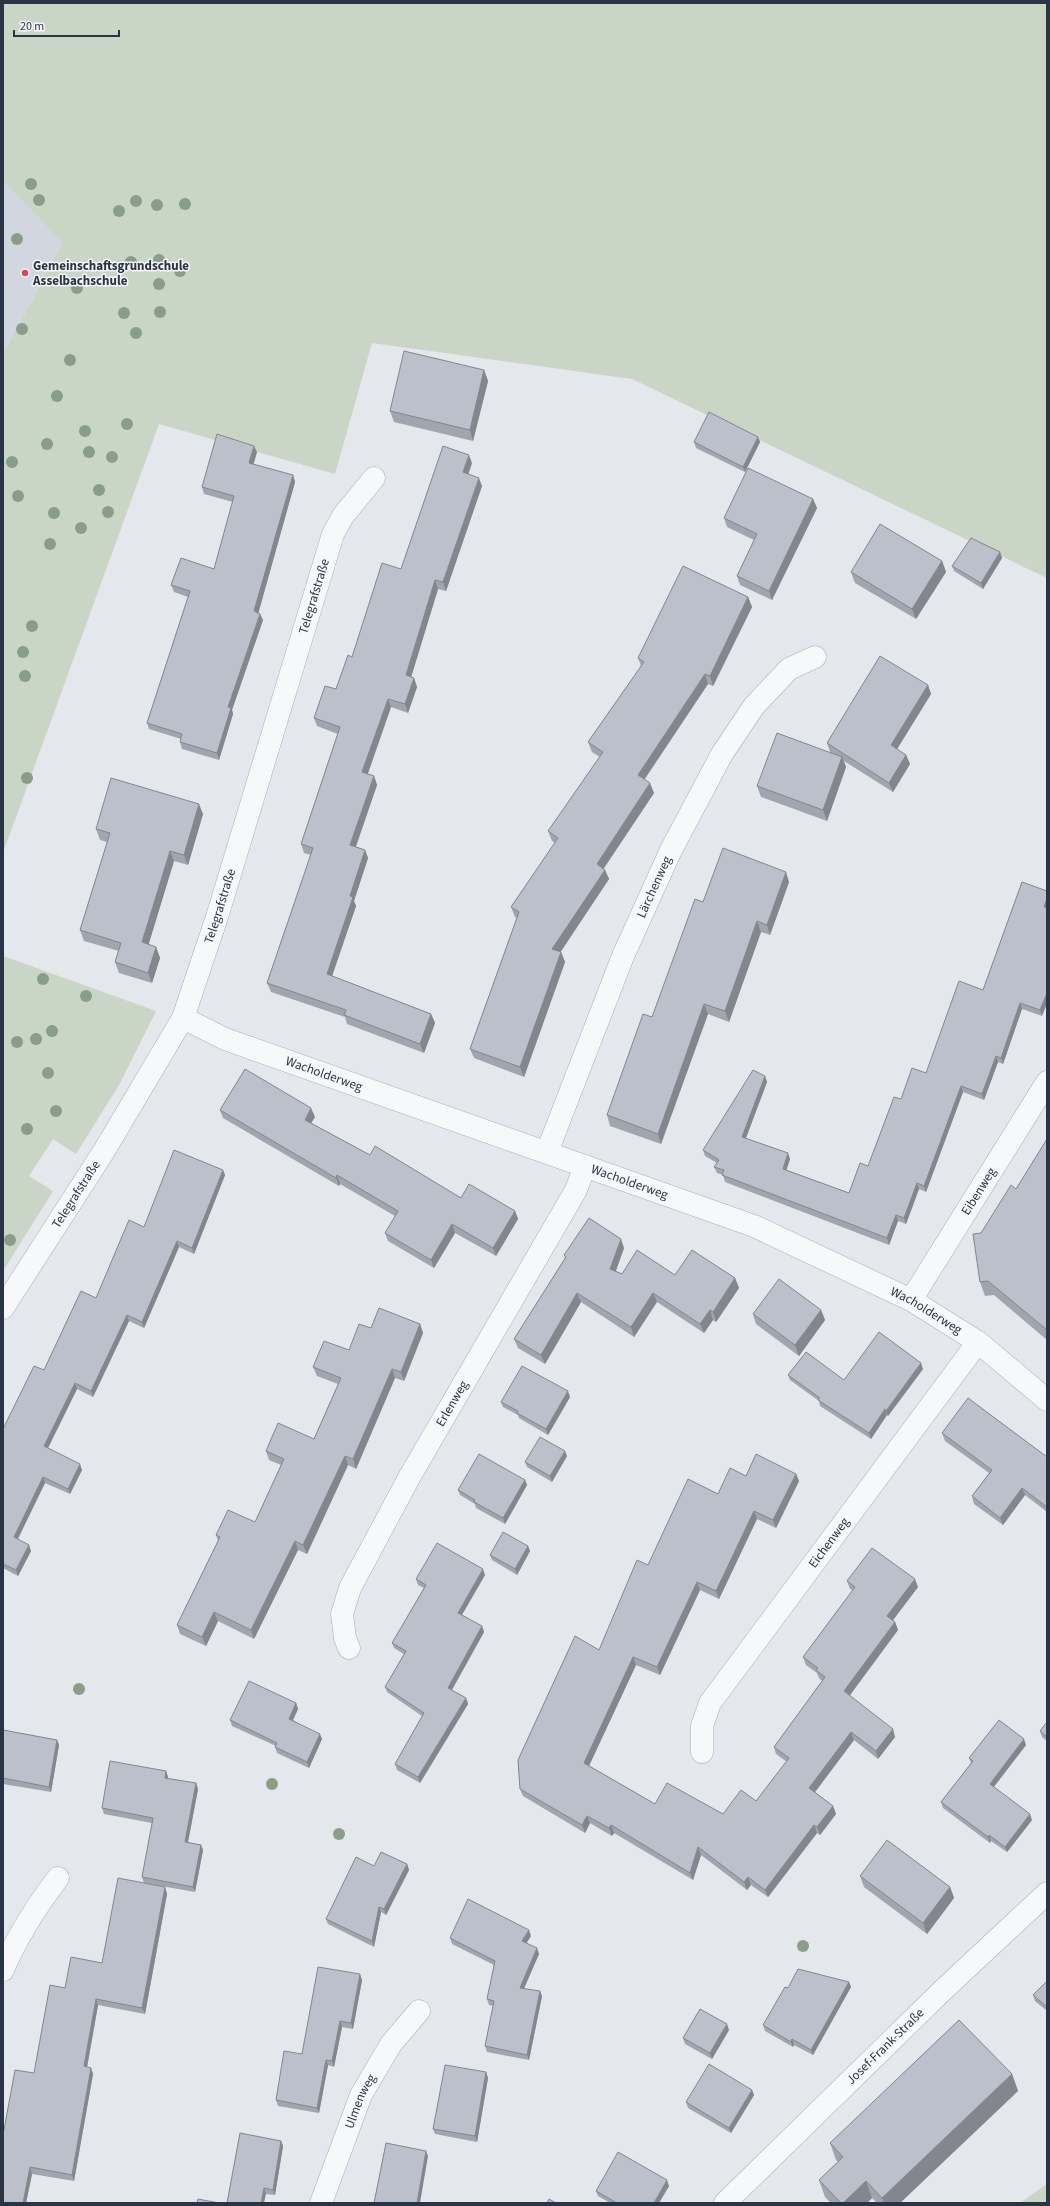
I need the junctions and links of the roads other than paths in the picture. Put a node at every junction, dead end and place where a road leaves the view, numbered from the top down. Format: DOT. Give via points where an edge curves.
graph roads {
  1 [pos="374,478"];
  2 [pos="815,657"];
  3 [pos="183,1018"];
  4 [pos="1047,1082"];
  5 [pos="547,1152"];
  6 [pos="585,1166"];
  7 [pos="911,1300"];
  8 [pos="3,1308"];
  9 [pos="978,1342"];
  10 [pos="1047,1400"];
  11 [pos="348,1648"];
  12 [pos="702,1752"];
  13 [pos="58,1878"];
  14 [pos="1047,1893"];
  15 [pos="3,1970"];
  16 [pos="419,2010"];
  17 [pos="321,2203"];
  18 [pos="725,2203"];
  1 -- 3 [label="street, Telegrafstraße" via="343,516 333,534 217,917"];
  2 -- 5 [label="street, Lärchenweg" via="789,669 754,706 722,754 671,850 623,956"];
  3 -- 5 [label="street, Wacholderweg" via="225,1039"];
  3 -- 8 [label="street, Telegrafstraße" via="104,1151"];
  4 -- 7 [label="street, Eibenweg"];
  5 -- 6 [label="street, Wacholderweg"];
  6 -- 7 [label="street, Wacholderweg" via="754,1226"];
  6 -- 11 [label="street, Erlenweg" via="576,1190 410,1476 350,1588 342,1614"];
  7 -- 9 [label="street, Wacholderweg"];
  9 -- 10 [label="street, Wacholderweg"];
  9 -- 12 [label="street, Eichenweg" via="710,1702 702,1726"];
  13 -- 15 [label="street" via="15,1941"];
  14 -- 18 [label="street, Josef-Frank-Straße" via="942,1991"];
  16 -- 17 [label="street, Ulmenweg" via="391,2044 361,2094"];
}
